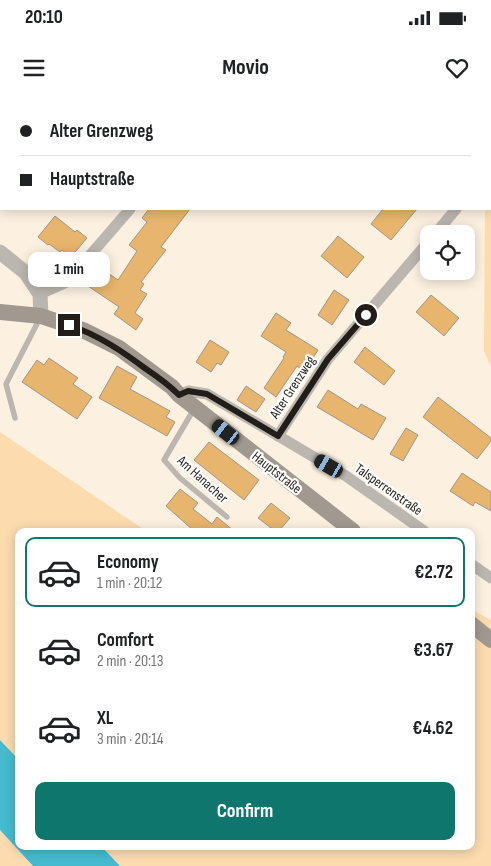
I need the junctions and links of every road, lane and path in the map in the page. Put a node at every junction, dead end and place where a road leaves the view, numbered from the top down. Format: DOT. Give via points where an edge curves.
graph roads {
  1 [pos="129,210"];
  2 [pos="455,210"];
  3 [pos="443,225"];
  4 [pos="0,252"];
  5 [pos="420,252"];
  6 [pos="40,294"];
  7 [pos="0,312"];
  8 [pos="41,316"];
  9 [pos="179,395"];
  10 [pos="195,407"];
  11 [pos="15,418"];
  12 [pos="278,436"];
  13 [pos="227,517"];
  14 [pos="349,528"];
  15 [pos="420,528"];
  16 [pos="475,567"];
  17 [pos="491,578"];
  18 [pos="475,627"];
  19 [pos="491,640"];
  1 -- 6 [label="street" via="67,282"];
  2 -- 3 [label="street"];
  4 -- 6 [label="street" via="26,273"];
  5 -- 12 [label="street, Alter Grenzweg" via="328,359"];
  6 -- 8 [label="street"];
  7 -- 8 [label="main road, Hauptstraße"];
  8 -- 9 [label="main road, Hauptstraße" via="83,330 119,348"];
  8 -- 11 [label="lane" via="6,384"];
  9 -- 10 [label="main road, Hauptstraße"];
  9 -- 12 [label="street, Talsperrenstraße" via="188,391 207,394"];
  10 -- 13 [label="lane, Am Hanacher" via="164,460 180,478"];
  10 -- 14 [label="main road, Hauptstraße"];
  12 -- 15 [label="street, Talsperrenstraße" via="346,476"];
  16 -- 17 [label="street"];
  18 -- 19 [label="main road"];
}
